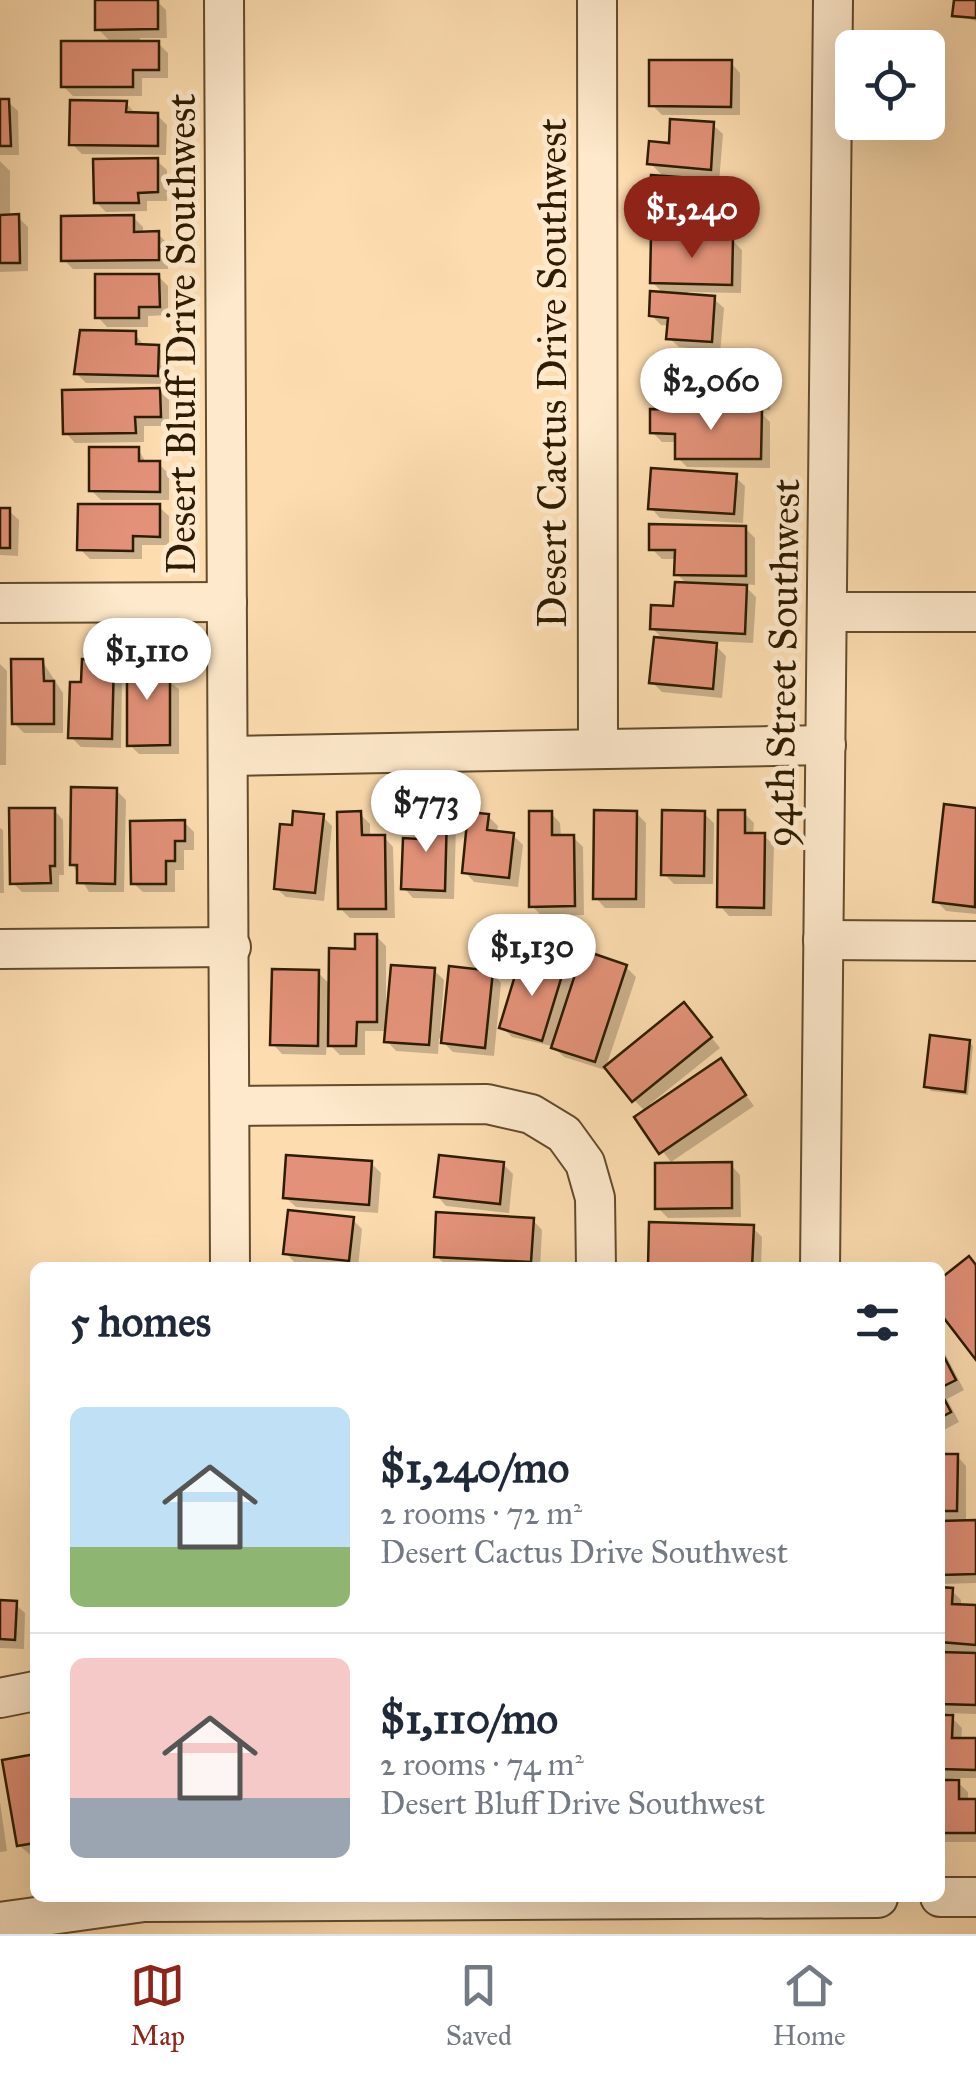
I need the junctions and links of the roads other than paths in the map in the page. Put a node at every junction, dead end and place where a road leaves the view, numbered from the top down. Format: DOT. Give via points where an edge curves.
graph roads {
  1 [pos="224,0"];
  2 [pos="596,0"];
  3 [pos="833,0"];
  4 [pos="227,602"];
  5 [pos="0,603"];
  6 [pos="829,612"];
  7 [pos="976,612"];
  8 [pos="826,745"];
  9 [pos="598,746"];
  10 [pos="229,756"];
  11 [pos="824,940"];
  12 [pos="976,941"];
  13 [pos="231,947"];
  14 [pos="0,949"];
  15 [pos="231,1106"];
  16 [pos="230,1262"];
  17 [pos="596,1262"];
  18 [pos="820,1262"];
  19 [pos="30,1692"];
  20 [pos="0,1698"];
  21 [pos="945,1897"];
  22 [pos="976,1897"];
  23 [pos="144,1902"];
  24 [pos="0,1922"];
  1 -- 4 [label="street, Desert Bluff Drive Southwest"];
  2 -- 9 [label="street, Desert Cactus Drive Southwest"];
  3 -- 6 [label="street, 94th Street Southwest"];
  4 -- 5 [label="street"];
  4 -- 10 [label="street, Desert Bluff Drive Southwest"];
  6 -- 7 [label="street"];
  6 -- 8 [label="street, 94th Street Southwest"];
  8 -- 9 [label="street"];
  8 -- 11 [label="street, 94th Street Southwest"];
  9 -- 10 [label="street"];
  10 -- 13 [label="street, Desert Bluff Drive Southwest"];
  11 -- 12 [label="street"];
  11 -- 18 [label="street, 94th Street Southwest"];
  13 -- 14 [label="street"];
  13 -- 15 [label="street, Desert Bluff Drive Southwest"];
  15 -- 16 [label="street, Desert Bluff Drive Southwest"];
  15 -- 17 [label="street" via="487,1104 531,1114 564,1134 585,1164 595,1198"];
  19 -- 20 [label="street"];
  21 -- 22 [label="street"];
  23 -- 24 [label="street"];
}
